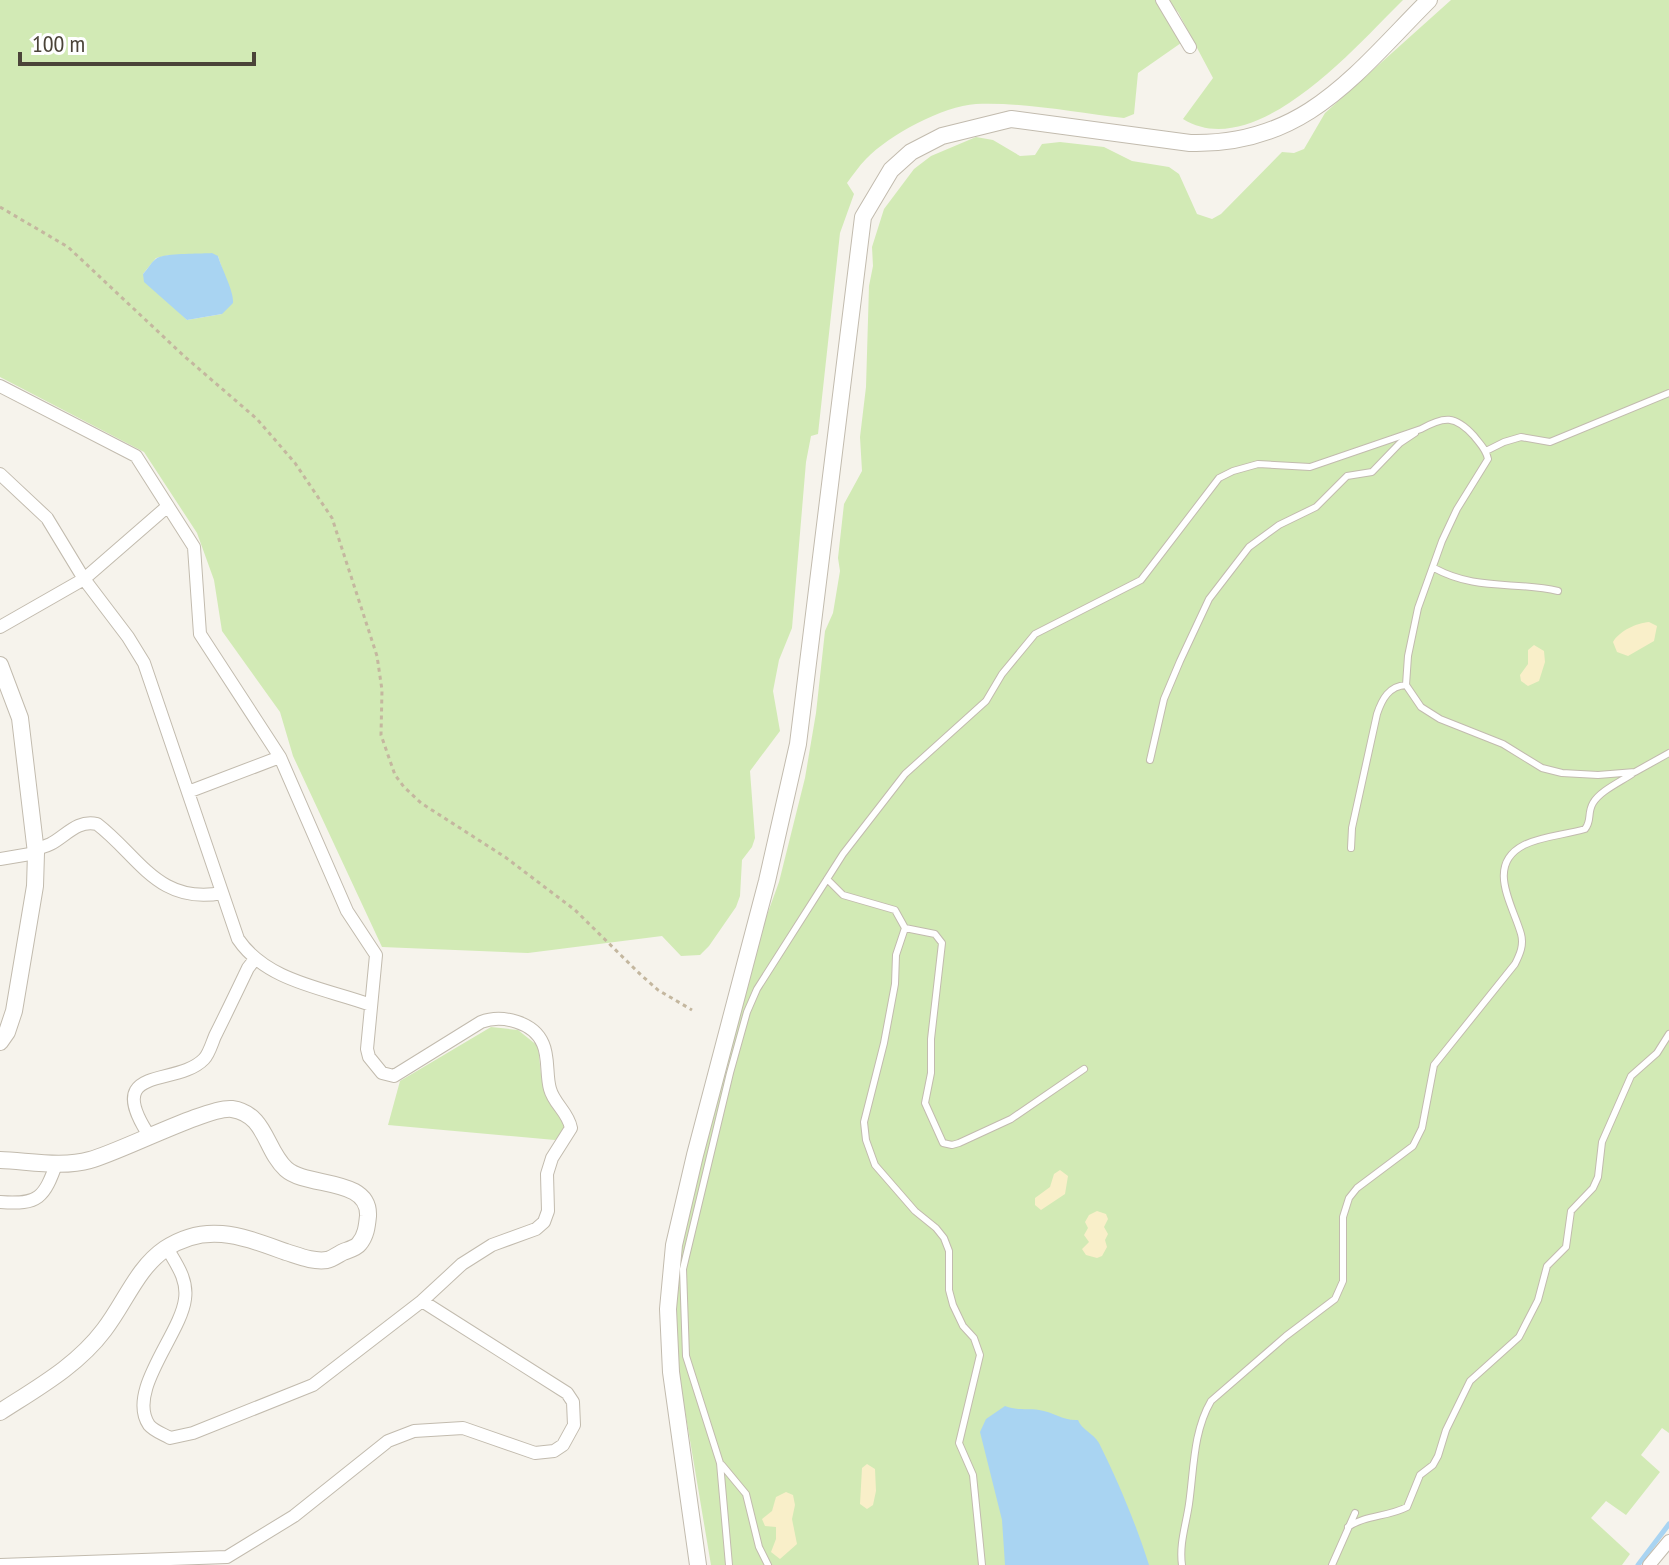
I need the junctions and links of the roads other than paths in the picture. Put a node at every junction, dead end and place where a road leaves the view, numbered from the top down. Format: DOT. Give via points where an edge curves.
graph roads {
  1 [pos="1162,0"];
  2 [pos="1429,0"];
  3 [pos="1190,47"];
  4 [pos="0,386"];
  5 [pos="1669,393"];
  6 [pos="1421,429"];
  7 [pos="1486,451"];
  8 [pos="0,474"];
  9 [pos="168,506"];
  10 [pos="1434,568"];
  11 [pos="84,579"];
  12 [pos="1558,591"];
  13 [pos="0,627"];
  14 [pos="0,665"];
  15 [pos="1406,685"];
  16 [pos="1669,753"];
  17 [pos="280,757"];
  18 [pos="1150,760"];
  19 [pos="1635,772"];
  20 [pos="188,792"];
  21 [pos="1351,848"];
  22 [pos="36,851"];
  23 [pos="0,859"];
  24 [pos="827,879"];
  25 [pos="222,893"];
  26 [pos="905,928"];
  27 [pos="255,959"];
  28 [pos="371,1005"];
  29 [pos="1669,1034"];
  30 [pos="0,1042"];
  31 [pos="1084,1069"];
  32 [pos="150,1137"];
  33 [pos="0,1160"];
  34 [pos="57,1162"];
  35 [pos="0,1202"];
  36 [pos="167,1248"];
  37 [pos="422,1301"];
  38 [pos="0,1412"];
  39 [pos="720,1463"];
  40 [pos="1355,1513"];
  41 [pos="1348,1527"];
  42 [pos="1669,1541"];
  43 [pos="0,1565"];
  44 [pos="698,1565"];
  45 [pos="729,1565"];
  46 [pos="768,1565"];
  47 [pos="982,1565"];
  48 [pos="1182,1565"];
  49 [pos="1332,1565"];
  50 [pos="1649,1565"];
  1 -- 3 [label="street"];
  2 -- 44 [label="street" via="1350,81 1307,114 1262,135 1217,144 1011,119 942,136 911,152 891,170 863,217 798,744 674,1245 668,1309 671,1372"];
  4 -- 9 [label="street" via="136,456"];
  5 -- 7 [label="lane" via="1550,442 1521,437"];
  6 -- 7 [label="lane" via="1448,419 1465,426"];
  6 -- 18 [label="lane" via="1372,472 1347,476 1316,507 1249,547 1209,599 1180,661 1164,699"];
  6 -- 24 [label="lane" via="1310,467 1258,464 1219,478 1141,580 1035,634 986,701 905,774"];
  7 -- 10 [label="lane" via="1485,466 1457,509"];
  8 -- 11 [label="street" via="47,518"];
  9 -- 11 [label="street"];
  9 -- 17 [label="street" via="194,547 200,634"];
  10 -- 12 [label="lane" via="1470,583"];
  10 -- 15 [label="lane" via="1418,608"];
  11 -- 13 [label="street"];
  11 -- 20 [label="street" via="144,663"];
  14 -- 22 [label="street" via="20,718"];
  15 -- 19 [label="lane" via="1421,707 1440,719 1503,744 1542,768 1598,775"];
  15 -- 21 [label="lane" via="1383,697 1377,714"];
  16 -- 19 [label="lane"];
  17 -- 20 [label="street"];
  17 -- 28 [label="street" via="347,911 376,955"];
  19 -- 48 [label="lane" via="1596,799 1585,829 1524,845 1509,858 1503,887 1521,934 1515,964 1434,1065 1422,1128 1413,1146 1349,1198 1343,1217 1343,1281 1335,1299 1206,1410 1181,1542"];
  20 -- 25 [label="street"];
  22 -- 23 [label="street"];
  22 -- 25 [label="street" via="79,824 97,824 162,884 208,895"];
  22 -- 30 [label="street" via="14,1011"];
  24 -- 26 [label="lane" via="843,895 895,910"];
  24 -- 39 [label="lane" via="747,1012 683,1269 686,1356"];
  25 -- 27 [label="street" via="238,939"];
  26 -- 31 [label="lane" via="935,934 942,943 925,1103 943,1143 959,1143 1011,1119"];
  26 -- 47 [label="lane" via="865,1131 875,1165 944,1238 953,1305 978,1347 959,1443 973,1475"];
  27 -- 28 [label="street" via="272,971"];
  27 -- 32 [label="street" via="206,1058 141,1085 134,1107"];
  28 -- 37 [label="street" via="367,1049 389,1076 487,1019 528,1027 543,1043 550,1088 571,1128 547,1174 544,1222 462,1264"];
  29 -- 41 [label="lane" via="1631,1076 1604,1134 1598,1177 1571,1211 1566,1247 1547,1266 1538,1300 1519,1337 1463,1392 1433,1465 1420,1475 1407,1507"];
  32 -- 34 [label="street" via="93,1159"];
  32 -- 36 [label="street" via="229,1108 249,1115 262,1128 283,1166 296,1177 341,1185 357,1193 368,1209 367,1229 358,1245 327,1260 306,1259 240,1235 214,1233 190,1236"];
  33 -- 34 [label="street"];
  34 -- 35 [label="street" via="40,1197 25,1204"];
  36 -- 37 [label="street" via="185,1283 185,1301 142,1410 151,1427 170,1438 313,1385"];
  36 -- 38 [label="street" via="147,1263 83,1355"];
  37 -- 43 [label="street" via="567,1393 574,1425 563,1445 535,1453 463,1428 414,1431 388,1441 294,1516 227,1557"];
  39 -- 45 [label="lane"];
  39 -- 46 [label="lane" via="746,1494"];
  40 -- 41 [label="lane"];
  41 -- 49 [label="lane"];
  42 -- 50 [label="street"];
}
